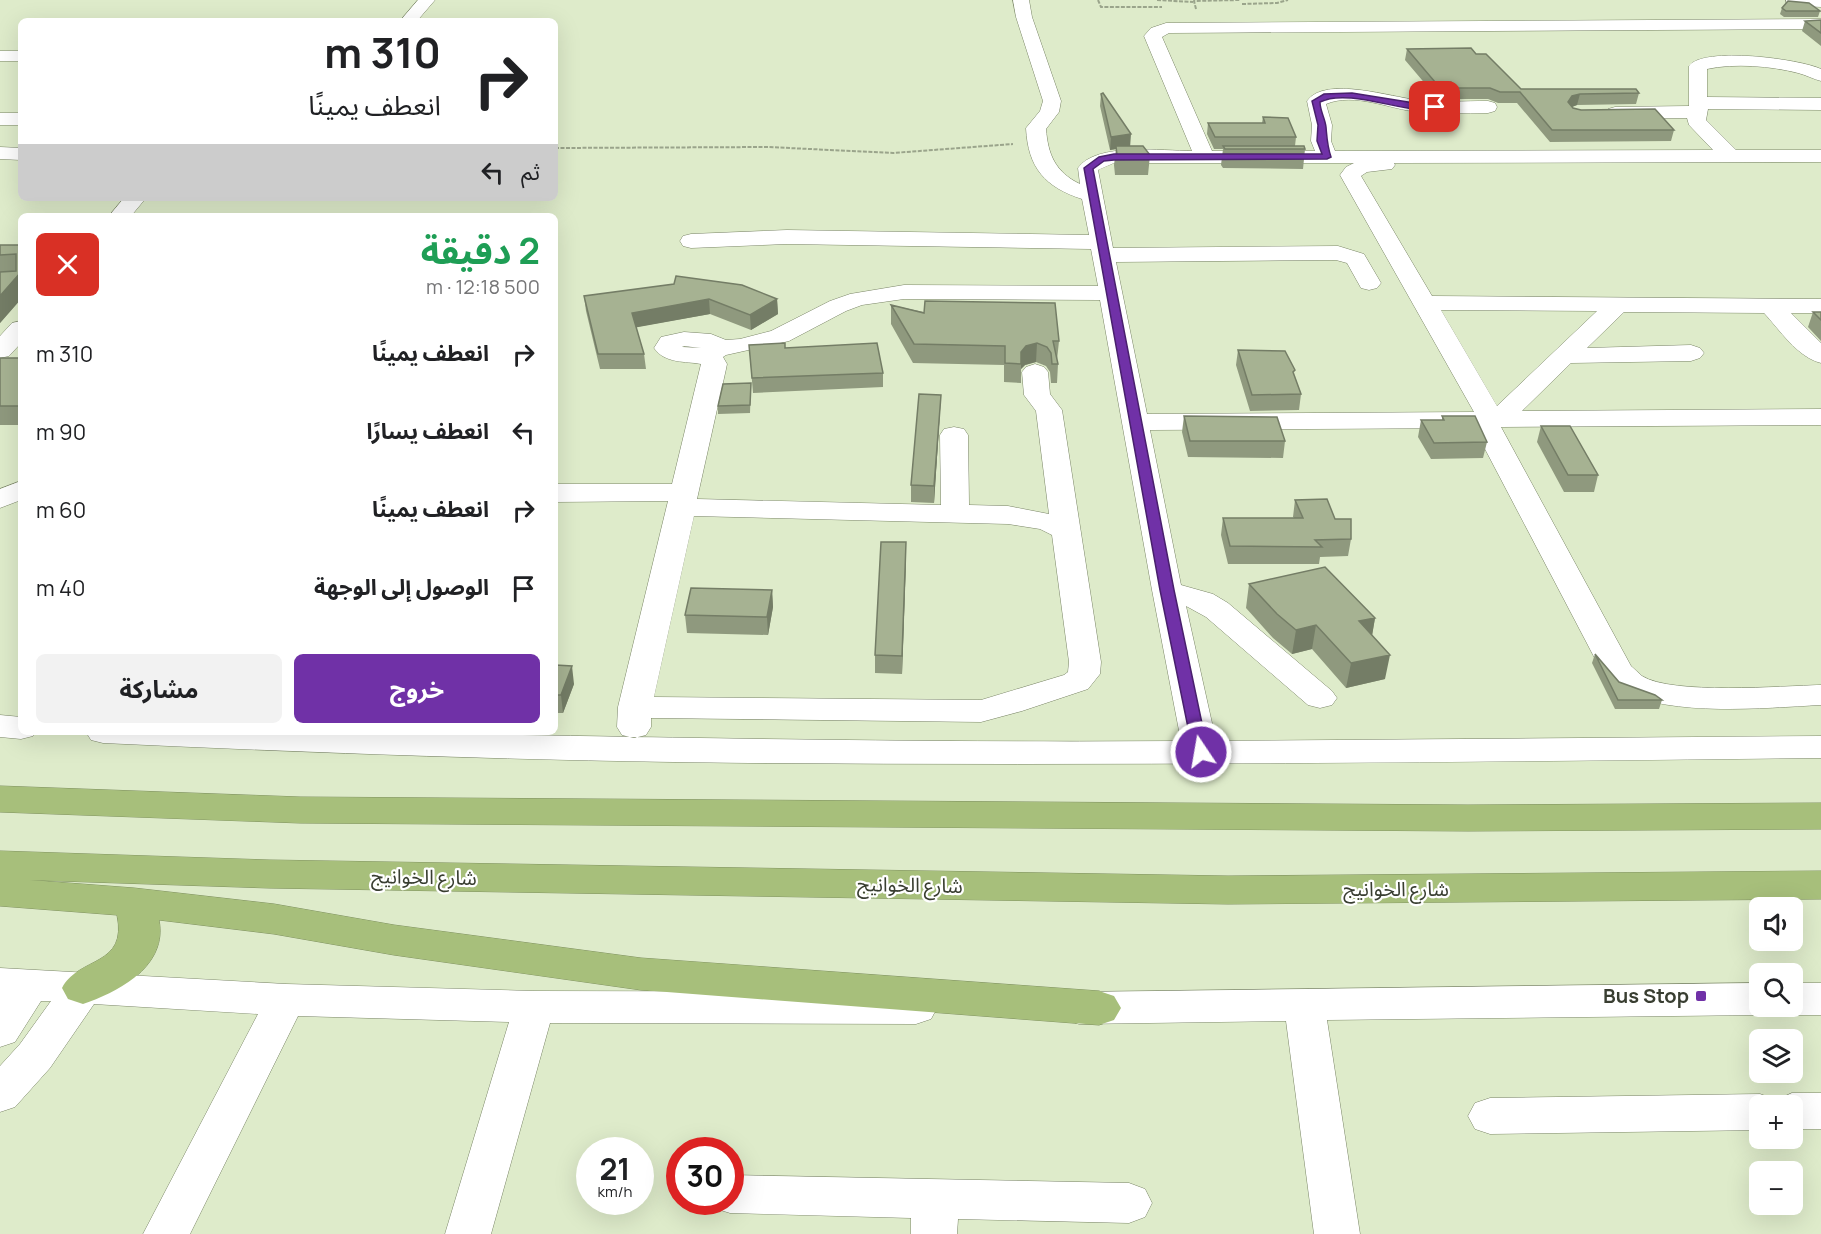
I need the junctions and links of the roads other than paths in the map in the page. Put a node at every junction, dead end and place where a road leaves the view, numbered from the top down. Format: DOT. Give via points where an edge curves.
graph roads {
  1 [pos="427,0"];
  2 [pos="1021,0"];
  3 [pos="1793,2"];
  4 [pos="1821,2"];
  5 [pos="1417,9"];
  6 [pos="411,18"];
  7 [pos="1821,24"];
  8 [pos="1427,26"];
  9 [pos="1693,35"];
  10 [pos="1821,35"];
  11 [pos="0,56"];
  12 [pos="18,56"];
  13 [pos="1821,76"];
  14 [pos="1821,104"];
  15 [pos="1488,107"];
  16 [pos="1698,108"];
  17 [pos="1600,113"];
  18 [pos="0,119"];
  19 [pos="18,119"];
  20 [pos="0,153"];
  21 [pos="18,154"];
  22 [pos="1730,156"];
  23 [pos="1821,156"];
  24 [pos="1205,157"];
  25 [pos="1327,157"];
  26 [pos="1821,165"];
  27 [pos="1093,196"];
  28 [pos="132,201"];
  29 [pos="122,213"];
  30 [pos="691,241"];
  31 [pos="1103,249"];
  32 [pos="1369,283"];
  33 [pos="1111,293"];
  34 [pos="1424,303"];
  35 [pos="1617,305"];
  36 [pos="1771,306"];
  37 [pos="1821,306"];
  38 [pos="1584,336"];
  39 [pos="1691,353"];
  40 [pos="1654,354"];
  41 [pos="1821,355"];
  42 [pos="1564,356"];
  43 [pos="1035,372"];
  44 [pos="1821,417"];
  45 [pos="1491,419"];
  46 [pos="1136,422"];
  47 [pos="954,435"];
  48 [pos="18,491"];
  49 [pos="558,493"];
  50 [pos="0,499"];
  51 [pos="683,500"];
  52 [pos="956,513"];
  53 [pos="1064,529"];
  54 [pos="1167,590"];
  55 [pos="1821,695"];
  56 [pos="1320,698"];
  57 [pos="635,707"];
  58 [pos="0,726"];
  59 [pos="18,728"];
  60 [pos="170,735"];
  61 [pos="1821,747"];
  62 [pos="631,751"];
  63 [pos="1201,752"];
  64 [pos="0,799"];
  65 [pos="1821,816"];
  66 [pos="0,865"];
  67 [pos="1821,885"];
  68 [pos="0,892"];
  69 [pos="134,902"];
  70 [pos="15,984"];
  71 [pos="83,988"];
  72 [pos="1749,999"];
  73 [pos="1803,999"];
  74 [pos="1821,999"];
  75 [pos="286,1000"];
  76 [pos="1304,1005"];
  77 [pos="534,1007"];
  78 [pos="1099,1008"];
  79 [pos="0,1031"];
  80 [pos="0,1095"];
  81 [pos="1803,1111"];
  82 [pos="1821,1111"];
  83 [pos="1749,1112"];
  84 [pos="1490,1116"];
  85 [pos="744,1196"];
  86 [pos="1129,1203"];
  87 [pos="934,1216"];
  88 [pos="166,1234"];
  89 [pos="468,1234"];
  90 [pos="1337,1234"];
  1 -- 6 [label="street"];
  2 -- 27 [label="street" via="1052,101 1049,112 1036,128 1041,160 1054,178"];
  3 -- 4 [label="street"];
  5 -- 8 [label="street"];
  7 -- 8 [label="street"];
  8 -- 24 [label="street" via="1179,26 1157,32 1153,36"];
  9 -- 10 [label="street"];
  11 -- 12 [label="street"];
  13 -- 16 [label="street" via="1807,68 1783,63 1705,63 1698,68"];
  14 -- 16 [label="street"];
  15 -- 25 [label="street" via="1421,106 1352,95 1324,97 1315,106"];
  16 -- 17 [label="street"];
  16 -- 22 [label="street" via="1697,123"];
  18 -- 19 [label="street"];
  20 -- 21 [label="street"];
  22 -- 23 [label="street"];
  22 -- 25 [label="street"];
  24 -- 25 [label="street"];
  24 -- 27 [label="street" via="1102,159 1088,168"];
  26 -- 34 [label="street" via="1370,165 1355,169 1350,175"];
  27 -- 31 [label="street"];
  28 -- 29 [label="street"];
  30 -- 31 [label="street" via="788,237"];
  31 -- 32 [label="street" via="1338,253 1356,259"];
  31 -- 33 [label="street"];
  33 -- 46 [label="street"];
  33 -- 51 [label="street" via="880,295 838,306 780,336 713,351 713,369"];
  34 -- 35 [label="street"];
  34 -- 45 [label="street"];
  35 -- 36 [label="street"];
  35 -- 38 [label="street"];
  36 -- 37 [label="street"];
  36 -- 41 [label="street"];
  38 -- 40 [label="street"];
  38 -- 42 [label="street"];
  39 -- 40 [label="street"];
  40 -- 42 [label="street"];
  42 -- 45 [label="street"];
  43 -- 53 [label="street" via="1037,395 1049,410"];
  44 -- 45 [label="street"];
  45 -- 46 [label="street"];
  45 -- 55 [label="street" via="1618,672 1627,682 1644,690 1678,696"];
  46 -- 54 [label="street"];
  47 -- 52 [label="street"];
  48 -- 50 [label="street"];
  49 -- 51 [label="street"];
  51 -- 52 [label="street"];
  51 -- 57 [label="street"];
  52 -- 53 [label="street" via="1028,517"];
  53 -- 57 [label="street" via="1086,669 1066,686 981,711"];
  54 -- 56 [label="street" via="1217,610"];
  54 -- 63 [label="street"];
  57 -- 62 [label="street"];
  58 -- 59 [label="street"];
  60 -- 62 [label="street"];
  61 -- 63 [label="street"];
  62 -- 63 [label="street"];
  64 -- 65 [label="highway" via="324,810 1444,818"];
  66 -- 67 [label="highway, شارع الخوانيج" via="281,874 1228,890"];
  68 -- 69 [label="highway"];
  69 -- 71 [label="highway" via="139,940 129,959 108,977"];
  69 -- 78 [label="highway" via="641,974"];
  70 -- 71 [label="street"];
  70 -- 79 [label="street"];
  71 -- 75 [label="street"];
  71 -- 80 [label="street" via="35,1056"];
  72 -- 76 [label="street"];
  73 -- 74 [label="street"];
  75 -- 77 [label="street"];
  75 -- 88 [label="street"];
  76 -- 78 [label="street"];
  76 -- 90 [label="street"];
  77 -- 78 [label="street"];
  77 -- 89 [label="street"];
  81 -- 82 [label="street"];
  83 -- 84 [label="street"];
  85 -- 87 [label="street"];
  86 -- 87 [label="street"];
}
